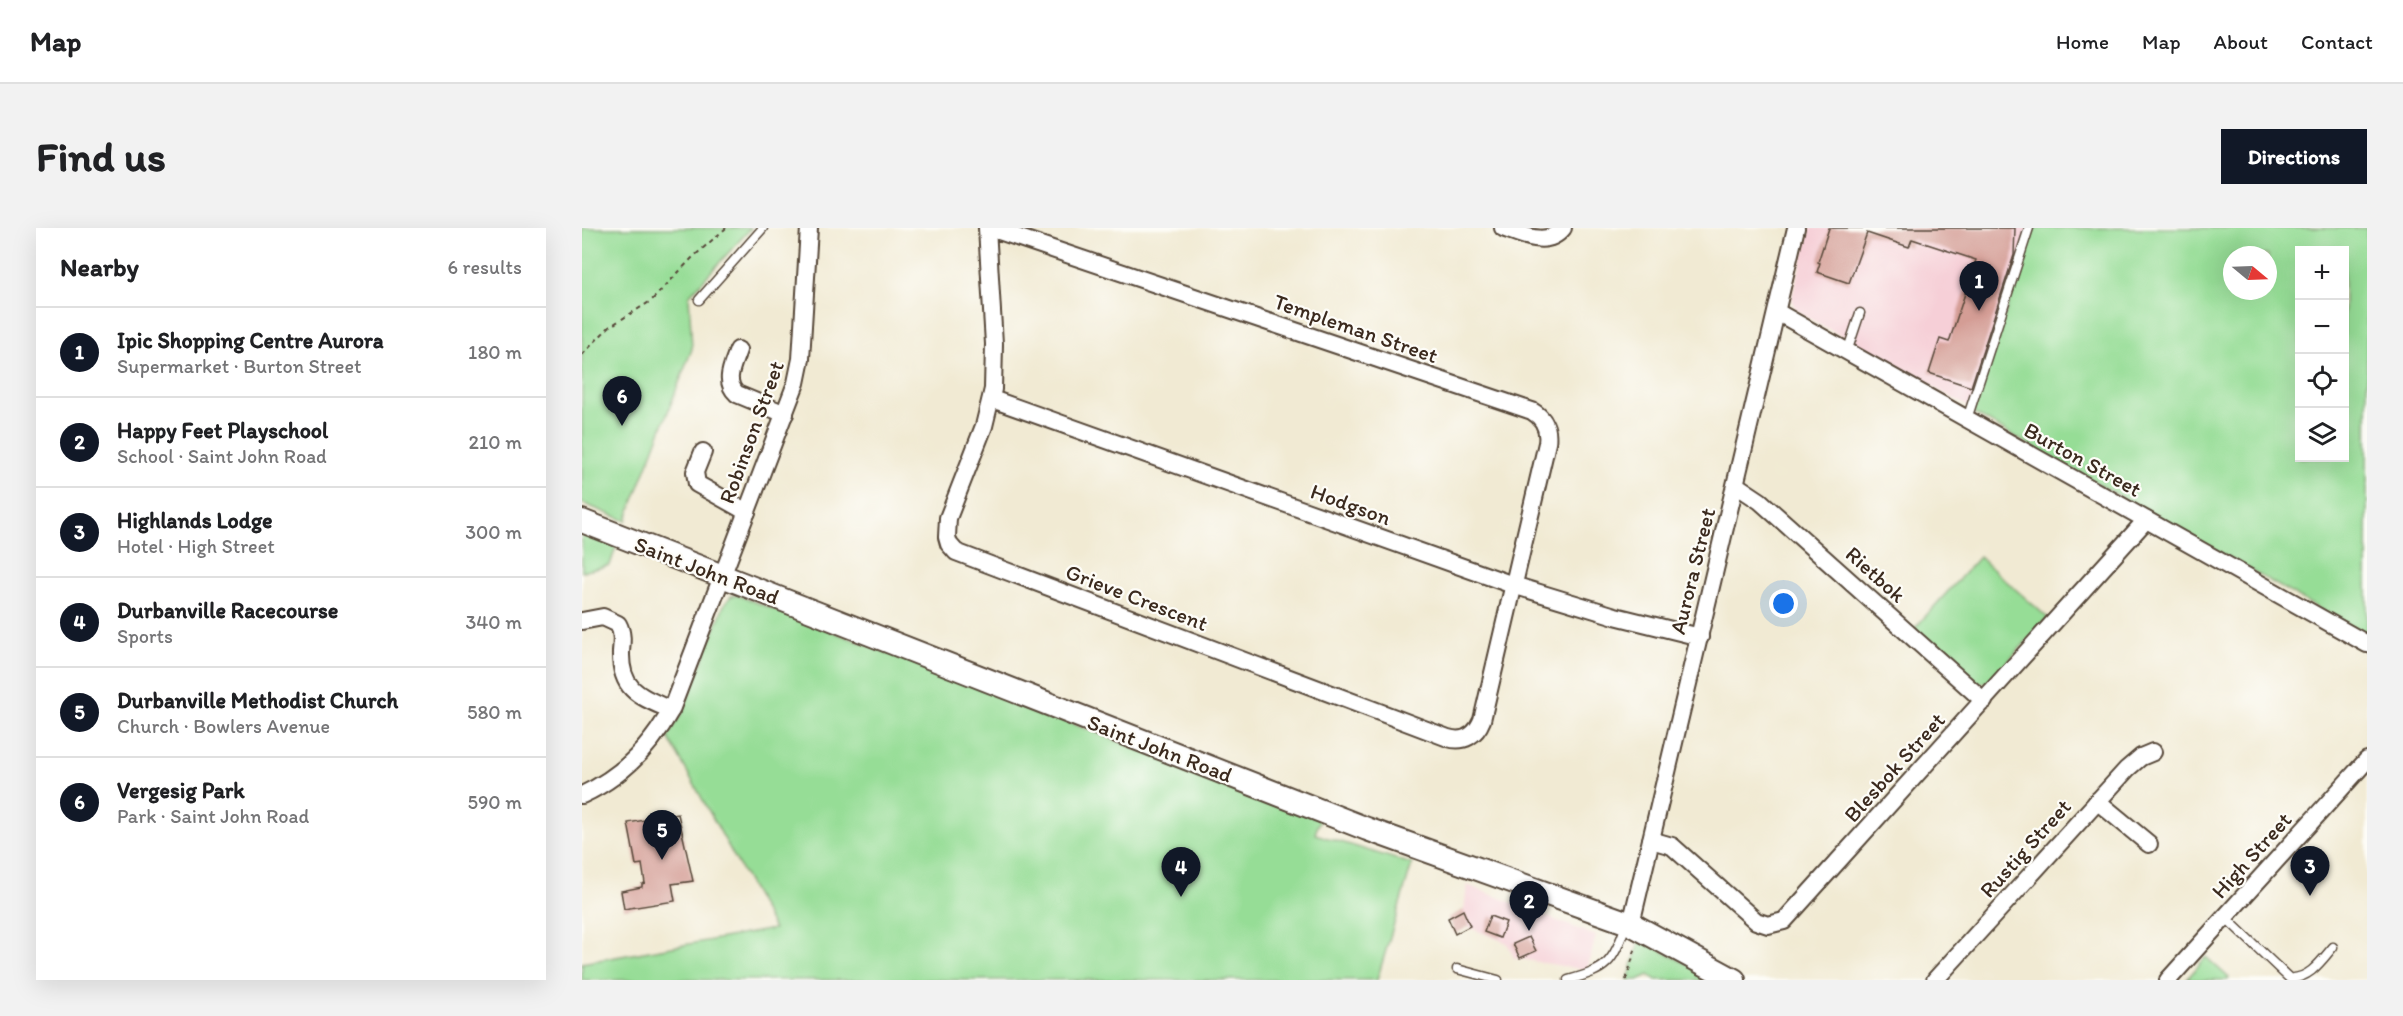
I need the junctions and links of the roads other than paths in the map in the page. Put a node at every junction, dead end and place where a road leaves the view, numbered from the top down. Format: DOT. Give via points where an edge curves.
graph roads {
  1 [pos="763,228"];
  2 [pos="809,228"];
  3 [pos="988,228"];
  4 [pos="1503,228"];
  5 [pos="1796,228"];
  6 [pos="2028,228"];
  7 [pos="1560,232"];
  8 [pos="699,300"];
  9 [pos="1777,312"];
  10 [pos="1860,313"];
  11 [pos="738,350"];
  12 [pos="1847,352"];
  13 [pos="992,399"];
  14 [pos="785,414"];
  15 [pos="1967,419"];
  16 [pos="703,452"];
  17 [pos="1736,485"];
  18 [pos="747,512"];
  19 [pos="2146,520"];
  20 [pos="582,521"];
  21 [pos="722,576"];
  22 [pos="1513,585"];
  23 [pos="582,621"];
  24 [pos="1700,637"];
  25 [pos="2367,645"];
  26 [pos="1984,701"];
  27 [pos="671,710"];
  28 [pos="2152,752"];
  29 [pos="2367,760"];
  30 [pos="582,795"];
  31 [pos="2097,801"];
  32 [pos="1651,840"];
  33 [pos="2149,844"];
  34 [pos="2226,917"];
  35 [pos="1633,926"];
  36 [pos="2333,947"];
  37 [pos="1457,969"];
  38 [pos="1498,980"];
  39 [pos="1568,980"];
  40 [pos="1734,980"];
  41 [pos="1935,980"];
  42 [pos="2168,980"];
  1 -- 8 [label="lane"];
  2 -- 14 [label="street, Robinson Street" via="801,358"];
  3 -- 13 [label="street, Grieve Crescent" via="994,344"];
  3 -- 22 [label="street, Templeman Street" via="1536,414 1546,427 1548,438"];
  4 -- 7 [label="street" via="1535,239"];
  5 -- 9 [label="street, Aurora Street"];
  6 -- 15 [label="lane"];
  9 -- 12 [label="street, Burton Street"];
  9 -- 17 [label="street, Aurora Street"];
  10 -- 12 [label="lane"];
  11 -- 14 [label="street" via="728,381 731,389"];
  12 -- 15 [label="street, Burton Street" via="1917,383"];
  13 -- 22 [label="street, Hodgson"];
  13 -- 22 [label="street, Grieve Crescent" via="948,518 947,537 956,552 1448,738 1464,739 1479,726"];
  14 -- 18 [label="street, Robinson Street"];
  15 -- 19 [label="street, Burton Street"];
  16 -- 18 [label="street" via="695,472 697,484"];
  17 -- 24 [label="street, Aurora Street"];
  17 -- 26 [label="street, Rietbok" via="1760,501"];
  18 -- 21 [label="street, Robinson Street"];
  19 -- 25 [label="street, Burton Street"];
  19 -- 26 [label="street, Blesbok Street"];
  20 -- 21 [label="main road, Saint John Road"];
  21 -- 27 [label="street, Robinson Street"];
  21 -- 35 [label="main road, Saint John Road" via="1367,829"];
  22 -- 24 [label="street, Hodgson"];
  23 -- 27 [label="street" via="603,617 618,624 622,634 622,672 627,684 641,696"];
  24 -- 32 [label="street, Aurora Street"];
  26 -- 32 [label="street, Blesbok Street" via="1789,917 1779,923 1756,921 1672,846"];
  27 -- 30 [label="street, Robinson Street" via="633,761"];
  28 -- 31 [label="street, Rustig Street" via="2127,769"];
  29 -- 34 [label="street, High Street"];
  31 -- 33 [label="street"];
  31 -- 41 [label="street, Rustig Street"];
  32 -- 35 [label="street, Aurora Street"];
  34 -- 36 [label="lane" via="2289,978 2305,976"];
  34 -- 42 [label="street, High Street"];
  35 -- 39 [label="lane" via="1610,962"];
  35 -- 40 [label="main road, Saint John Road"];
  37 -- 38 [label="lane"];
}
